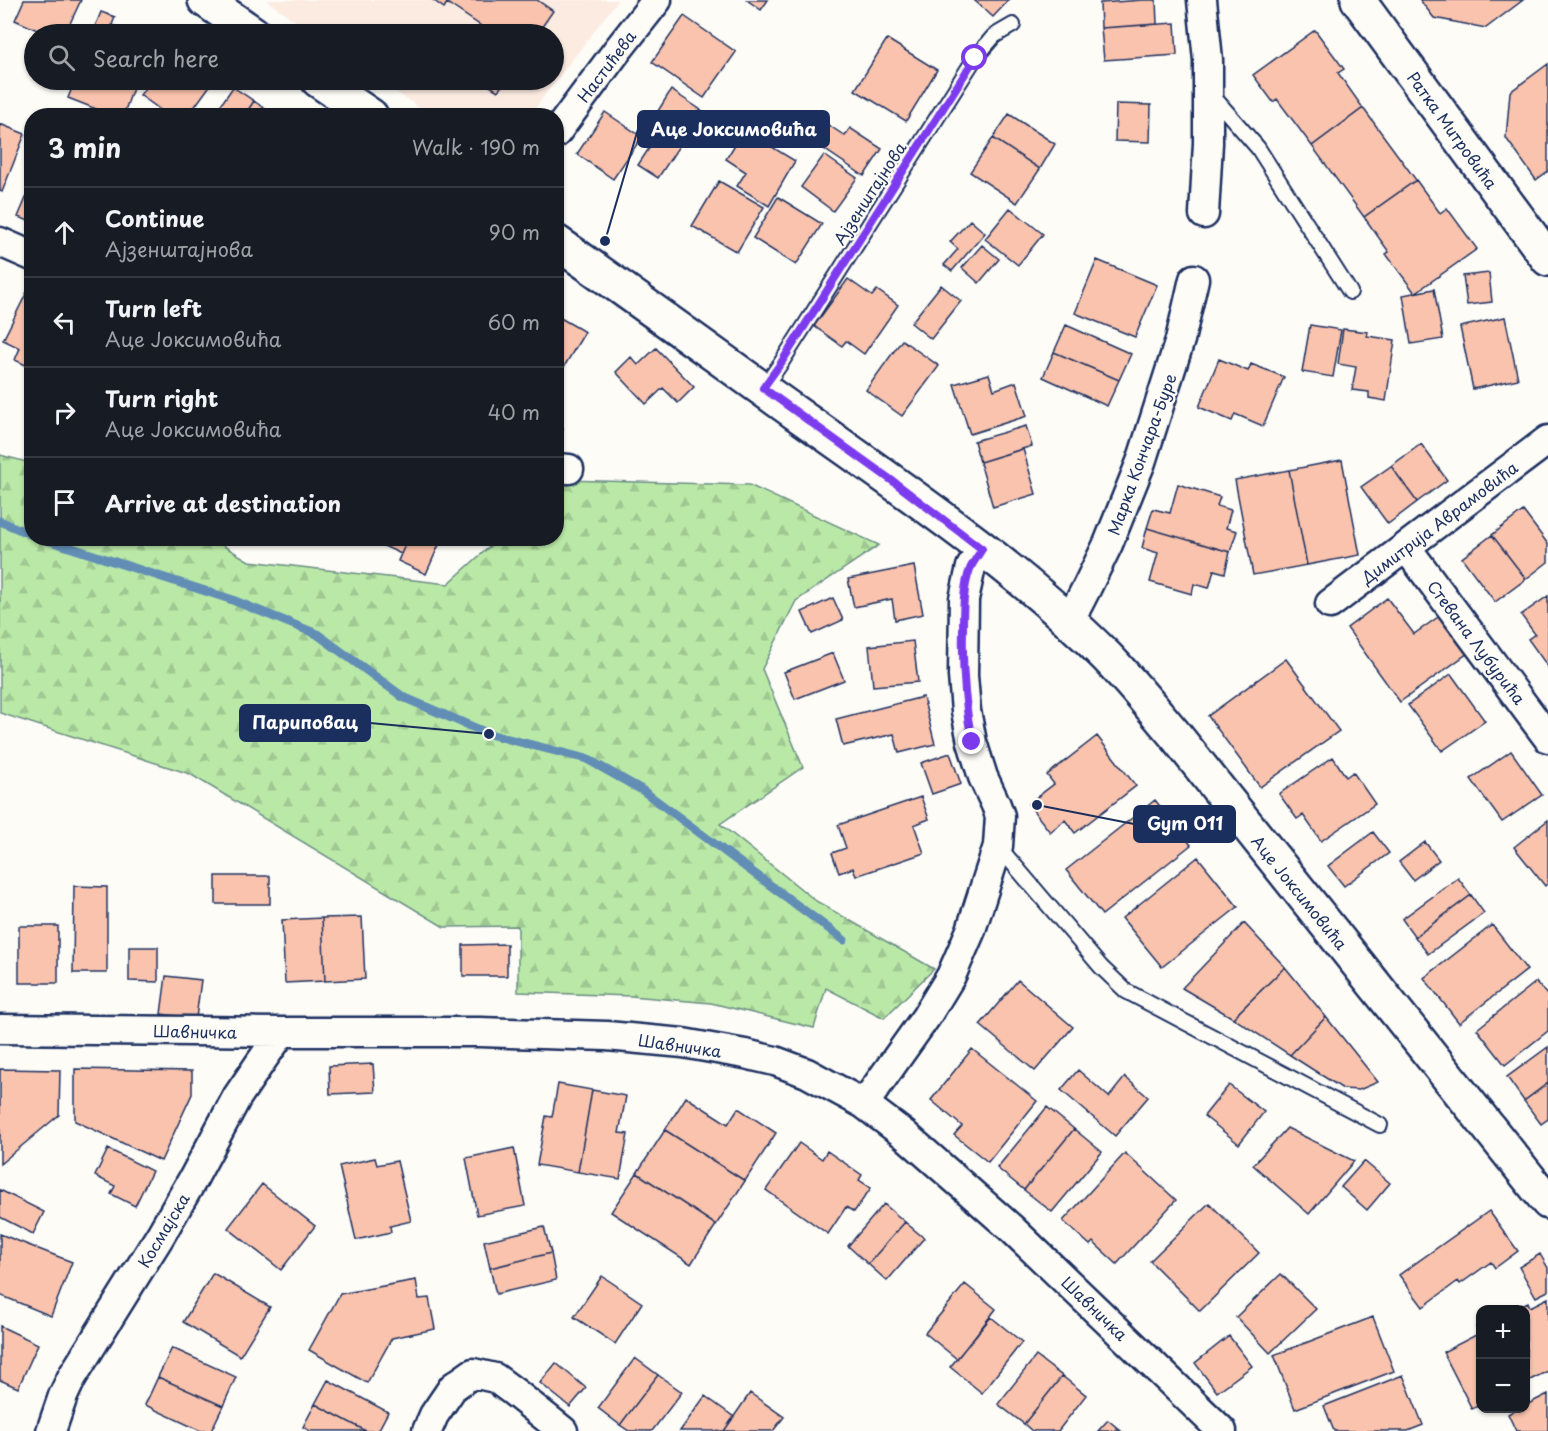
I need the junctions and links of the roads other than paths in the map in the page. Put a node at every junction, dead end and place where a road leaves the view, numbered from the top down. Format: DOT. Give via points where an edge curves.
graph roads {
  1 [pos="205,0"];
  2 [pos="657,0"];
  3 [pos="1202,0"];
  4 [pos="1358,0"];
  5 [pos="240,24"];
  6 [pos="1013,25"];
  7 [pos="333,90"];
  8 [pos="1208,90"];
  9 [pos="359,108"];
  10 [pos="564,122"];
  11 [pos="1204,214"];
  12 [pos="0,242"];
  13 [pos="564,248"];
  14 [pos="24,252"];
  15 [pos="1548,259"];
  16 [pos="1194,279"];
  17 [pos="1350,292"];
  18 [pos="763,388"];
  19 [pos="1548,440"];
  20 [pos="1406,547"];
  21 [pos="982,549"];
  22 [pos="1330,604"];
  23 [pos="1069,622"];
  24 [pos="1548,738"];
  25 [pos="998,846"];
  26 [pos="0,1029"];
  27 [pos="282,1032"];
  28 [pos="864,1104"];
  29 [pos="1380,1125"];
  30 [pos="1548,1202"];
  31 [pos="51,1431"];
  32 [pos="427,1431"];
  33 [pos="563,1431"];
  34 [pos="1222,1431"];
  1 -- 5 [label="main road"];
  2 -- 10 [label="street, Настићева"];
  3 -- 8 [label="street"];
  4 -- 15 [label="main road, Ратка Митровића"];
  6 -- 18 [label="lane, Ајзенштајнова" via="994,36 975,58"];
  7 -- 9 [label="main road"];
  8 -- 11 [label="street"];
  8 -- 17 [label="lane" via="1258,148"];
  12 -- 14 [label="street"];
  13 -- 18 [label="main road, Аце Јоксимовића"];
  16 -- 23 [label="street, Марка Кончара-Буре" via="1180,340 1141,462 1108,544"];
  18 -- 21 [label="main road, Аце Јоксимовића"];
  19 -- 20 [label="street, Димитрија Аврамовића"];
  20 -- 22 [label="street, Димитрија Аврамовића"];
  20 -- 24 [label="street, Стевана Лубурића"];
  21 -- 23 [label="main road, Аце Јоксимовића"];
  21 -- 25 [label="street" via="971,567 964,599 963,676 972,742 1000,816"];
  23 -- 30 [label="main road, Аце Јоксимовића" via="1176,736"];
  25 -- 28 [label="street" via="971,930 951,976"];
  25 -- 29 [label="lane" via="1101,968 1126,991"];
  26 -- 27 [label="street, Шавничка"];
  27 -- 28 [label="street, Шавничка" via="480,1032 607,1036 683,1044 775,1061 807,1073"];
  27 -- 31 [label="street, Космајска" via="237,1097 182,1198 72,1377"];
  28 -- 34 [label="street, Шавничка" via="1012,1229"];
  32 -- 33 [label="street" via="453,1387 473,1374 495,1378"];
}
